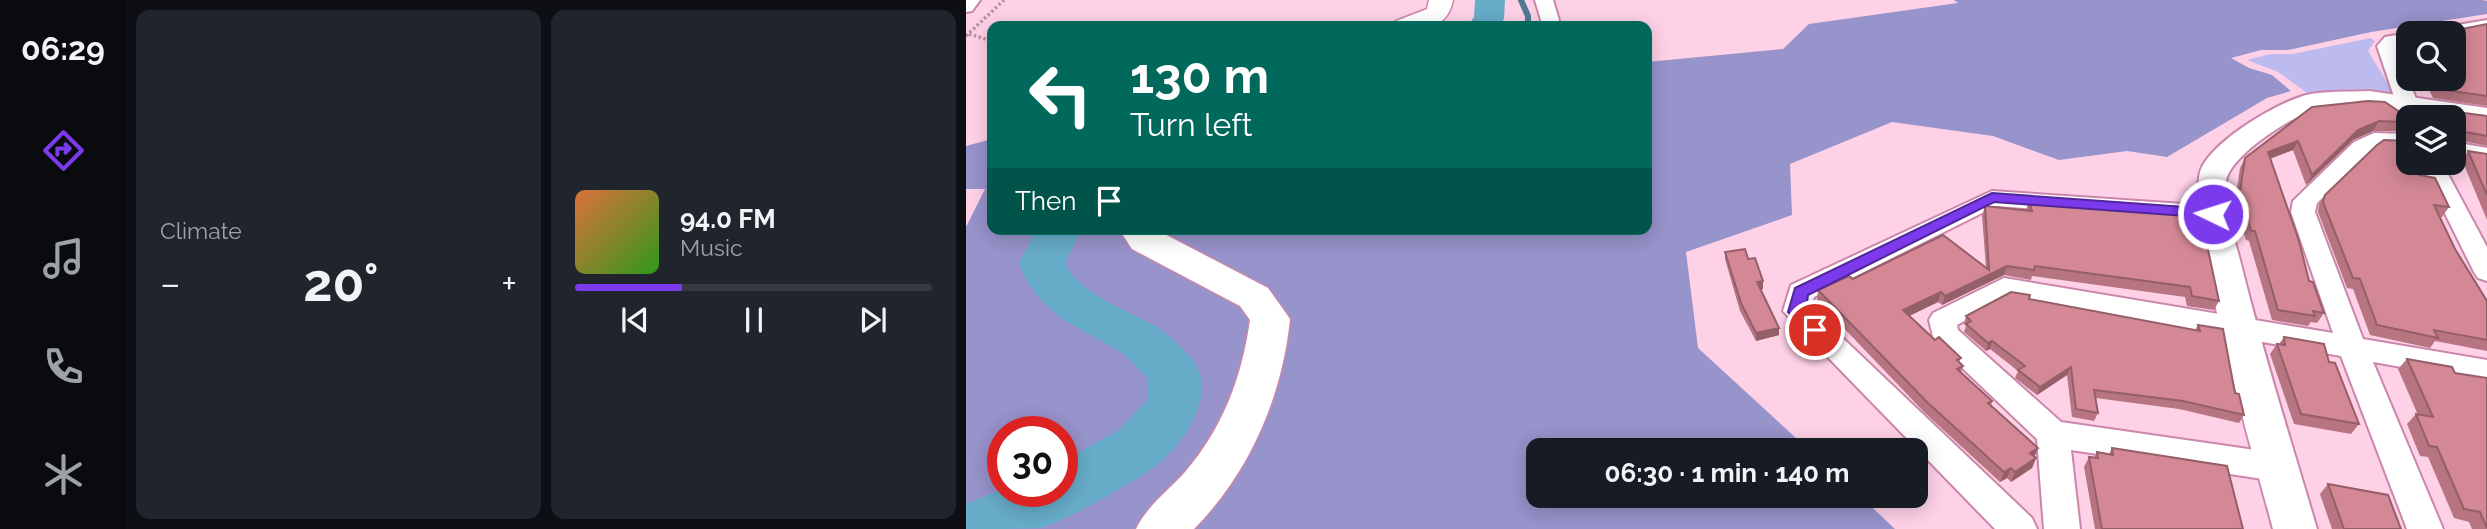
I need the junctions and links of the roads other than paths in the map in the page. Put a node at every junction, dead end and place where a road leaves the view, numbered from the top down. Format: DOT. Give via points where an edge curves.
graph roads {
  1 [pos="971,0"];
  2 [pos="1441,0"];
  3 [pos="1544,0"];
  4 [pos="966,7"];
  5 [pos="1425,21"];
  6 [pos="1550,21"];
  7 [pos="2487,25"];
  8 [pos="2466,29"];
  9 [pos="2396,40"];
  10 [pos="2396,74"];
  11 [pos="2396,108"];
  12 [pos="2466,114"];
  13 [pos="2487,116"];
  14 [pos="2396,141"];
  15 [pos="2466,151"];
  16 [pos="2487,155"];
  17 [pos="2437,175"];
  18 [pos="2213,214"];
  19 [pos="1143,235"];
  20 [pos="2487,272"];
  21 [pos="2239,328"];
  22 [pos="2352,347"];
  23 [pos="2487,371"];
  24 [pos="2053,434"];
  25 [pos="2276,467"];
  26 [pos="1161,529"];
  27 [pos="2019,529"];
  28 [pos="2062,529"];
  29 [pos="2294,529"];
  30 [pos="2425,529"];
  1 -- 4 [label="street"];
  2 -- 5 [label="main road" via="1438,13"];
  3 -- 6 [label="street"];
  7 -- 8 [label="street"];
  9 -- 10 [label="street" via="2386,46"];
  11 -- 18 [label="street" via="2339,98 2293,109 2226,154 2216,167 2211,182"];
  12 -- 13 [label="street"];
  14 -- 22 [label="street" via="2374,140 2362,147 2305,201 2303,212"];
  15 -- 16 [label="street"];
  17 -- 20 [label="street"];
  18 -- 21 [label="street"];
  18 -- 27 [label="street" via="1992,198 1801,292 1797,312"];
  19 -- 26 [label="main road" via="1155,246 1254,297 1270,319 1264,364 1250,410 1223,462"];
  21 -- 22 [label="street"];
  21 -- 24 [label="street" via="2004,287 1943,320 1944,334"];
  21 -- 25 [label="street"];
  22 -- 23 [label="street"];
  22 -- 30 [label="street"];
  24 -- 25 [label="street"];
  24 -- 28 [label="street"];
  25 -- 29 [label="street"];
}
